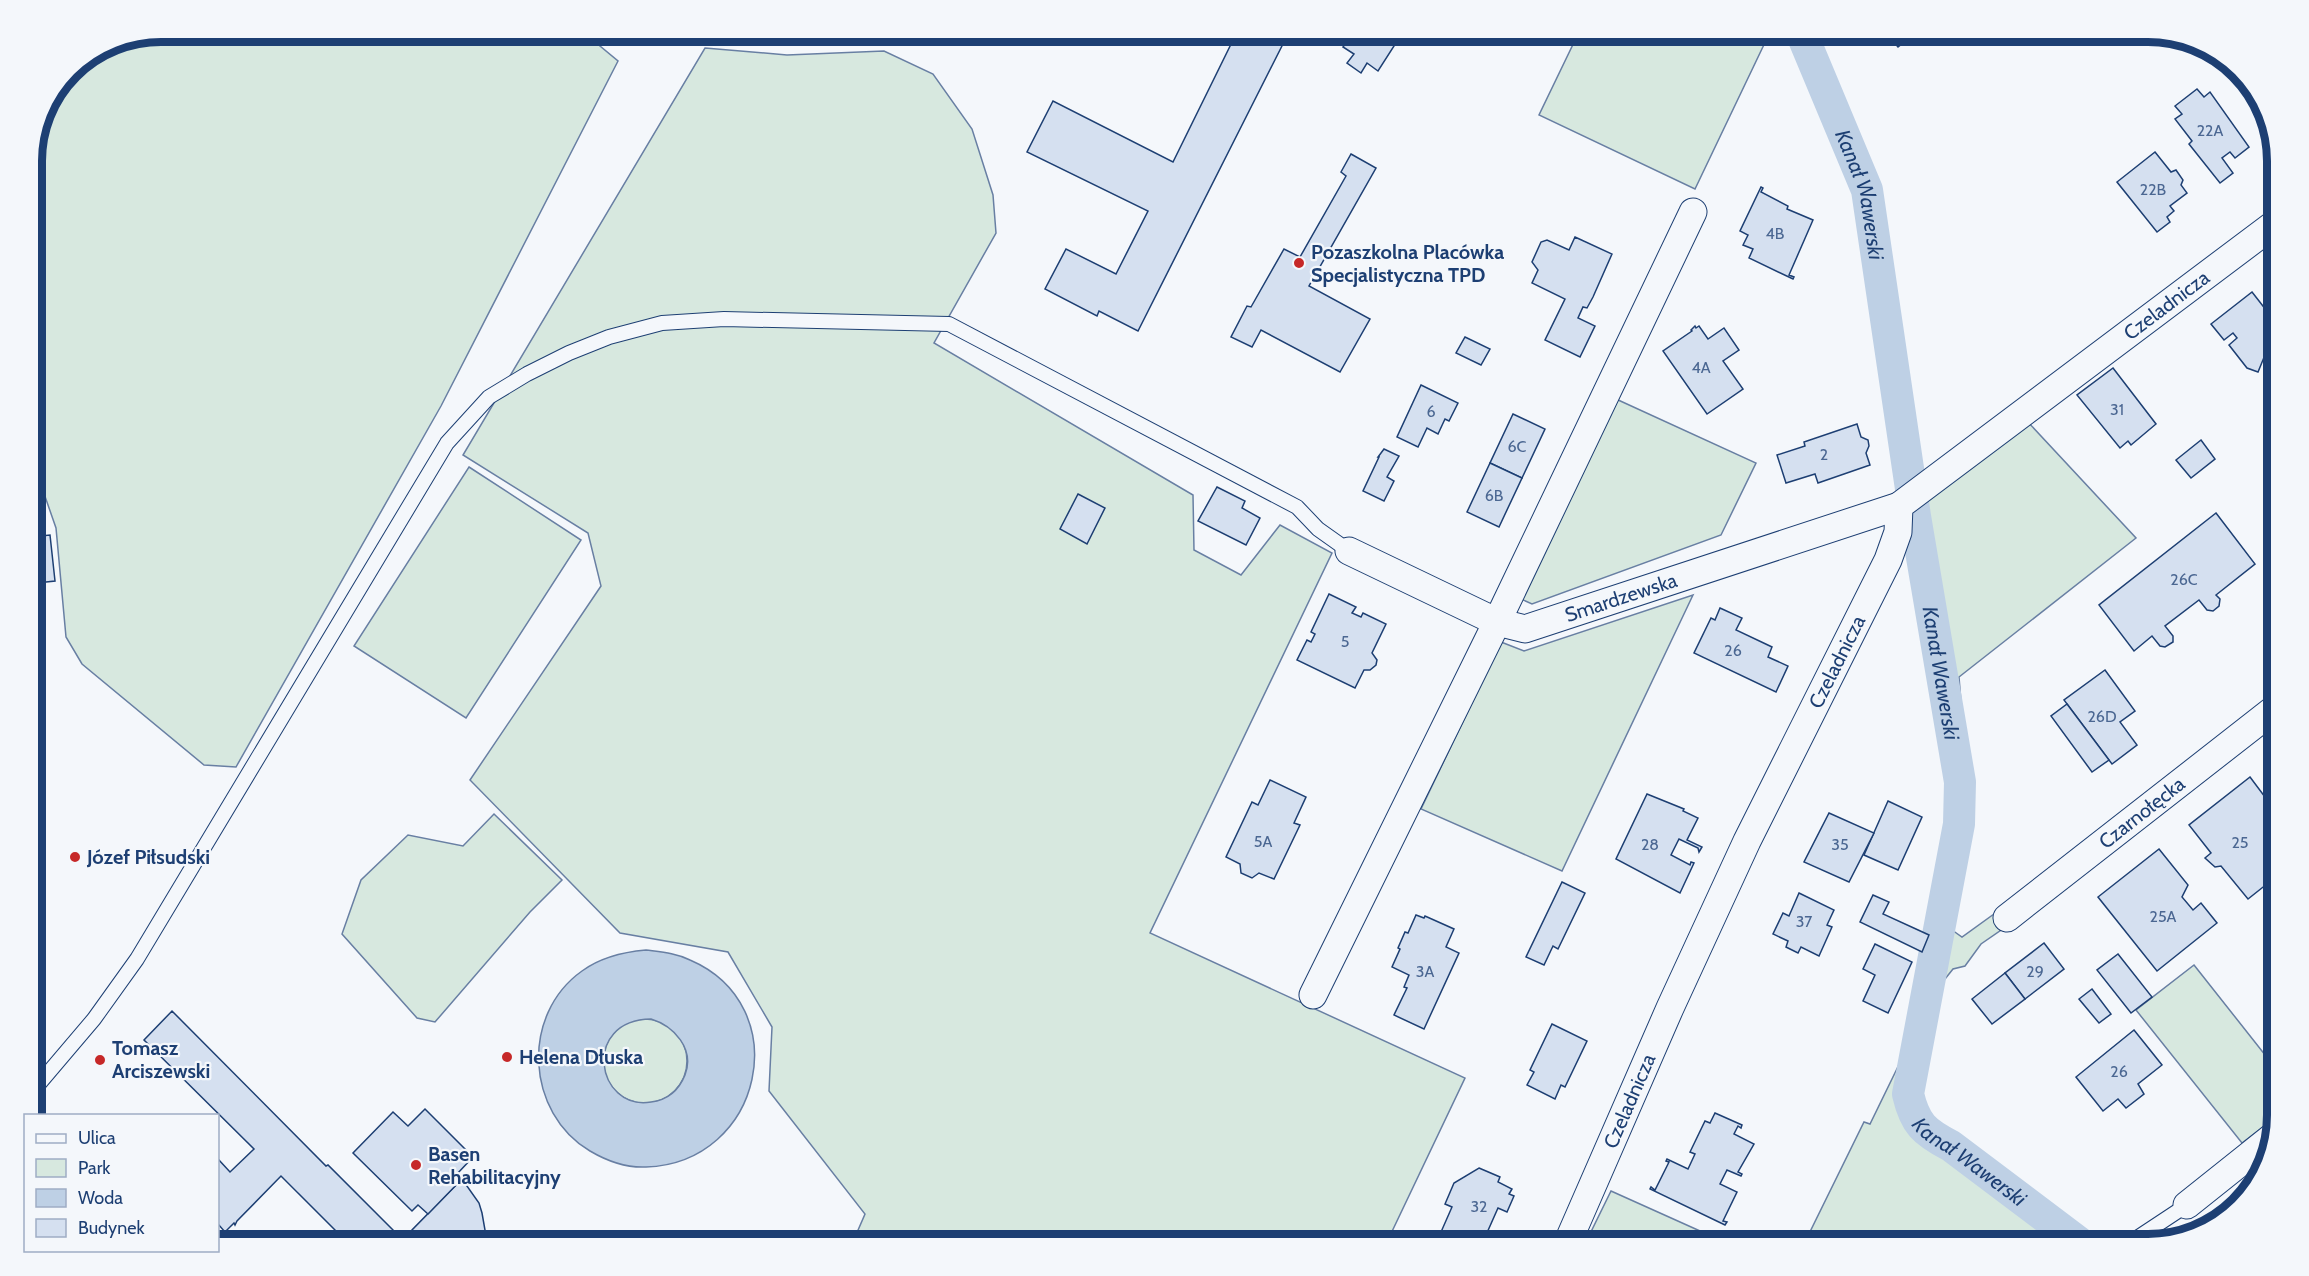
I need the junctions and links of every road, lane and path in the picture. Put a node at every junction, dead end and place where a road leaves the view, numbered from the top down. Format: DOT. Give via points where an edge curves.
graph roads {
  1 [pos="1693,212"];
  2 [pos="2267,230"];
  3 [pos="1909,498"];
  4 [pos="1349,551"];
  5 [pos="1497,622"];
  6 [pos="2267,715"];
  7 [pos="2007,918"];
  8 [pos="1312,995"];
  9 [pos="42,1080"];
  10 [pos="2263,1144"];
  11 [pos="2187,1205"];
  12 [pos="1572,1234"];
  13 [pos="2144,1234"];
  1 -- 5 [label="street"];
  2 -- 3 [label="street, Czeladnicza"];
  3 -- 5 [label="street, Smardzewska" via="1525,629"];
  3 -- 12 [label="street, Czeladnicza" via="1888,560 1747,841"];
  4 -- 5 [label="street, Smardzewska"];
  4 -- 9 [label="lane" via="1318,529 1297,507 949,324 724,319 662,323 569,353 489,398 447,443 137,959 94,1019"];
  5 -- 8 [label="street"];
  6 -- 7 [label="street, Czarnołęcka"];
  10 -- 11 [label="street"];
  11 -- 13 [label="lane"];
}
